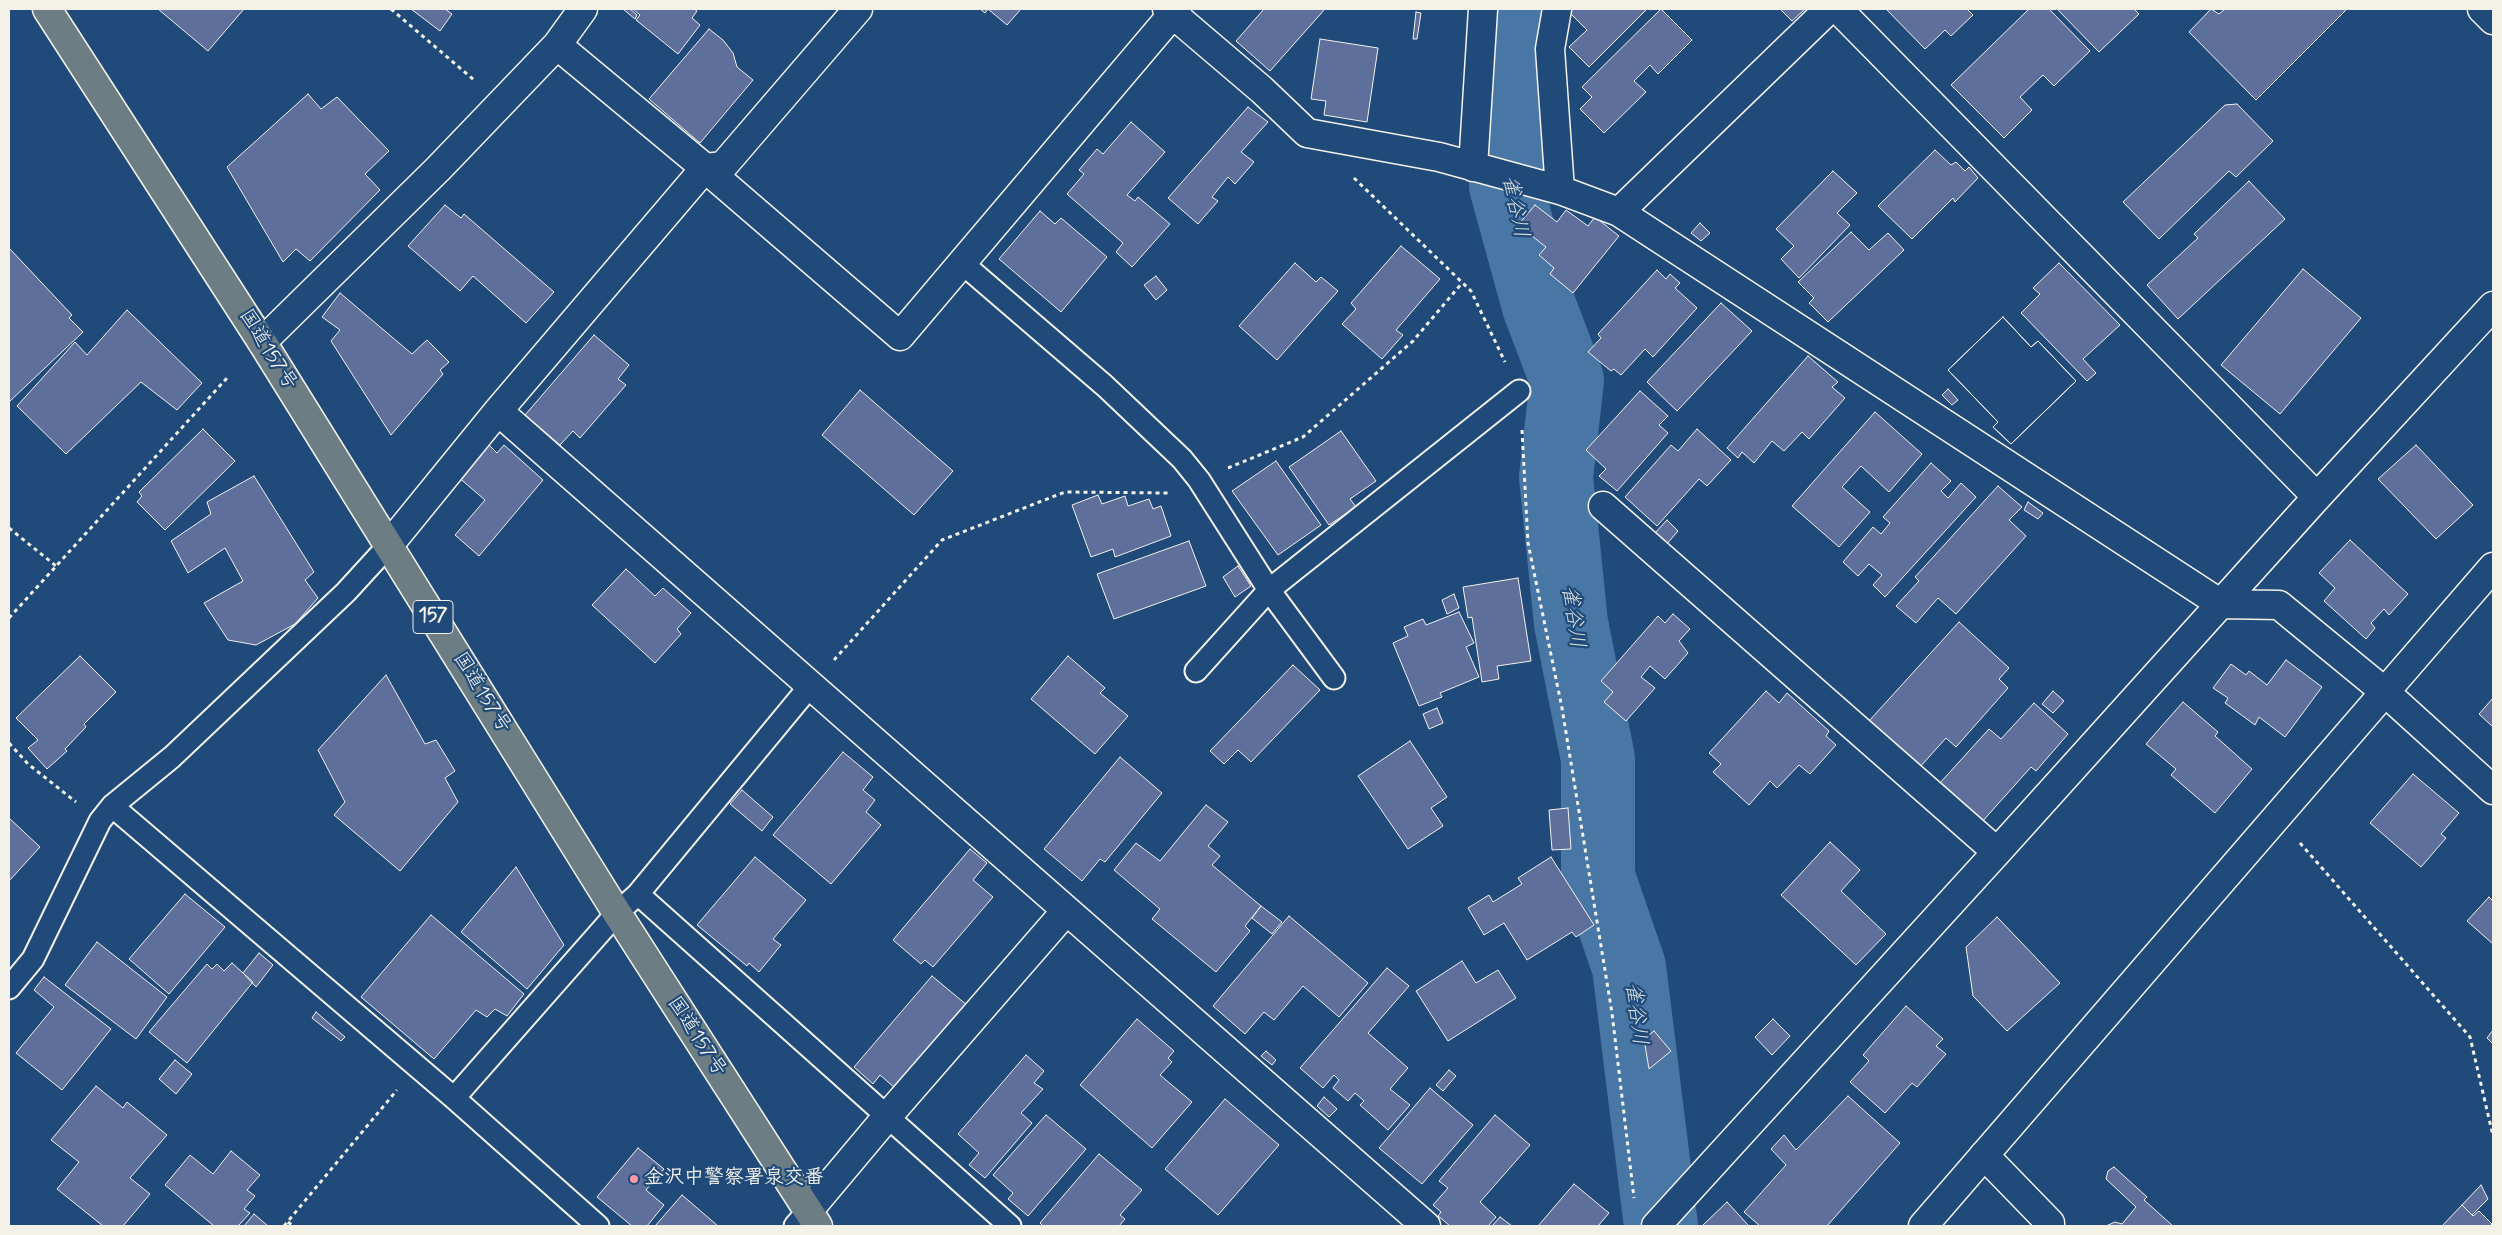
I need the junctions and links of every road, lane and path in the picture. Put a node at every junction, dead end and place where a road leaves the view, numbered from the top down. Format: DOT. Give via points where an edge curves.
graph roads {
  1 [pos="47,9"];
  2 [pos="391,9"];
  3 [pos="583,9"];
  4 [pos="858,9"];
  5 [pos="1483,9"];
  6 [pos="1557,9"];
  7 [pos="1830,9"];
  8 [pos="1838,9"];
  9 [pos="2482,9"];
  10 [pos="1172,10"];
  11 [pos="2493,20"];
  12 [pos="556,45"];
  13 [pos="501,103"];
  14 [pos="705,168"];
  15 [pos="1482,169"];
  16 [pos="1350,174"];
  17 [pos="1560,190"];
  18 [pos="1619,212"];
  19 [pos="962,263"];
  20 [pos="1462,283"];
  21 [pos="2493,306"];
  22 [pos="262,342"];
  23 [pos="227,378"];
  24 [pos="1519,391"];
  25 [pos="498,411"];
  26 [pos="1199,480"];
  27 [pos="2317,497"];
  28 [pos="1603,506"];
  29 [pos="9,528"];
  30 [pos="389,545"];
  31 [pos="56,566"];
  32 [pos="2493,568"];
  33 [pos="1269,590"];
  34 [pos="2221,604"];
  35 [pos="9,618"];
  36 [pos="1196,671"];
  37 [pos="1334,678"];
  38 [pos="810,686"];
  39 [pos="2385,692"];
  40 [pos="9,743"];
  41 [pos="2493,790"];
  42 [pos="106,814"];
  43 [pos="2276,817"];
  44 [pos="1997,852"];
  45 [pos="638,894"];
  46 [pos="1066,911"];
  47 [pos="617,913"];
  48 [pos="9,988"];
  49 [pos="417,1066"];
  50 [pos="454,1098"];
  51 [pos="886,1118"];
  52 [pos="2493,1136"];
  53 [pos="1984,1155"];
  54 [pos="1635,1207"];
  55 [pos="807,1221"];
  56 [pos="288,1222"];
  57 [pos="284,1226"];
  58 [pos="293,1226"];
  59 [pos="598,1226"];
  60 [pos="1010,1226"];
  61 [pos="1426,1226"];
  62 [pos="1656,1226"];
  63 [pos="1923,1226"];
  64 [pos="2050,1226"];
  1 -- 22 [label="highway, 国道157号 / 157"];
  2 -- 13 [label="path"];
  3 -- 12 [label="street"];
  4 -- 14 [label="street" via="723,166"];
  5 -- 15 [label="street"];
  6 -- 17 [label="street" via="1550,49"];
  7 -- 18 [label="street"];
  8 -- 27 [label="street"];
  9 -- 11 [label="street"];
  10 -- 15 [label="street" via="1307,133"];
  10 -- 19 [label="street"];
  12 -- 13 [label="street"];
  12 -- 14 [label="street"];
  13 -- 22 [label="street"];
  14 -- 19 [label="street" via="900,336"];
  14 -- 25 [label="street"];
  15 -- 17 [label="street"];
  16 -- 20 [label="path"];
  17 -- 18 [label="street"];
  18 -- 34 [label="street"];
  19 -- 26 [label="lane" via="1105,386 1182,459"];
  20 -- 24 [label="path" via="1471,291"];
  20 -- 26 [label="path" via="1413,340 1303,437"];
  21 -- 27 [label="street"];
  22 -- 30 [label="highway, 国道157号 / 157"];
  23 -- 31 [label="path"];
  24 -- 33 [label="lane"];
  24 -- 54 [label="path" via="1528,543 1562,708 1608,993"];
  25 -- 30 [label="street"];
  25 -- 38 [label="street"];
  26 -- 33 [label="lane"];
  26 -- 38 [label="path" via="1173,493 1065,492 942,540"];
  27 -- 34 [label="street"];
  28 -- 44 [label="street"];
  29 -- 31 [label="path"];
  30 -- 42 [label="lane" via="346,592 172,757"];
  30 -- 47 [label="highway, 国道157号 / 157"];
  31 -- 35 [label="path"];
  32 -- 39 [label="street"];
  33 -- 36 [label="lane"];
  33 -- 37 [label="lane"];
  34 -- 39 [label="street" via="2280,605"];
  34 -- 44 [label="street"];
  38 -- 45 [label="lane"];
  38 -- 46 [label="street"];
  39 -- 41 [label="street"];
  39 -- 43 [label="street"];
  40 -- 42 [label="path" via="28,764"];
  42 -- 48 [label="lane" via="33,959"];
  42 -- 49 [label="lane"];
  43 -- 52 [label="path" via="2470,1037"];
  43 -- 53 [label="street"];
  44 -- 62 [label="street"];
  45 -- 47 [label="lane"];
  45 -- 51 [label="lane"];
  46 -- 51 [label="street"];
  46 -- 61 [label="street"];
  47 -- 50 [label="lane"];
  47 -- 55 [label="highway, 国道157号 / 157"];
  49 -- 50 [label="lane"];
  49 -- 56 [label="path"];
  50 -- 59 [label="lane"];
  51 -- 55 [label="street"];
  51 -- 60 [label="lane"];
  53 -- 63 [label="street"];
  53 -- 64 [label="street"];
  56 -- 57 [label="path"];
  56 -- 58 [label="path"];
}
